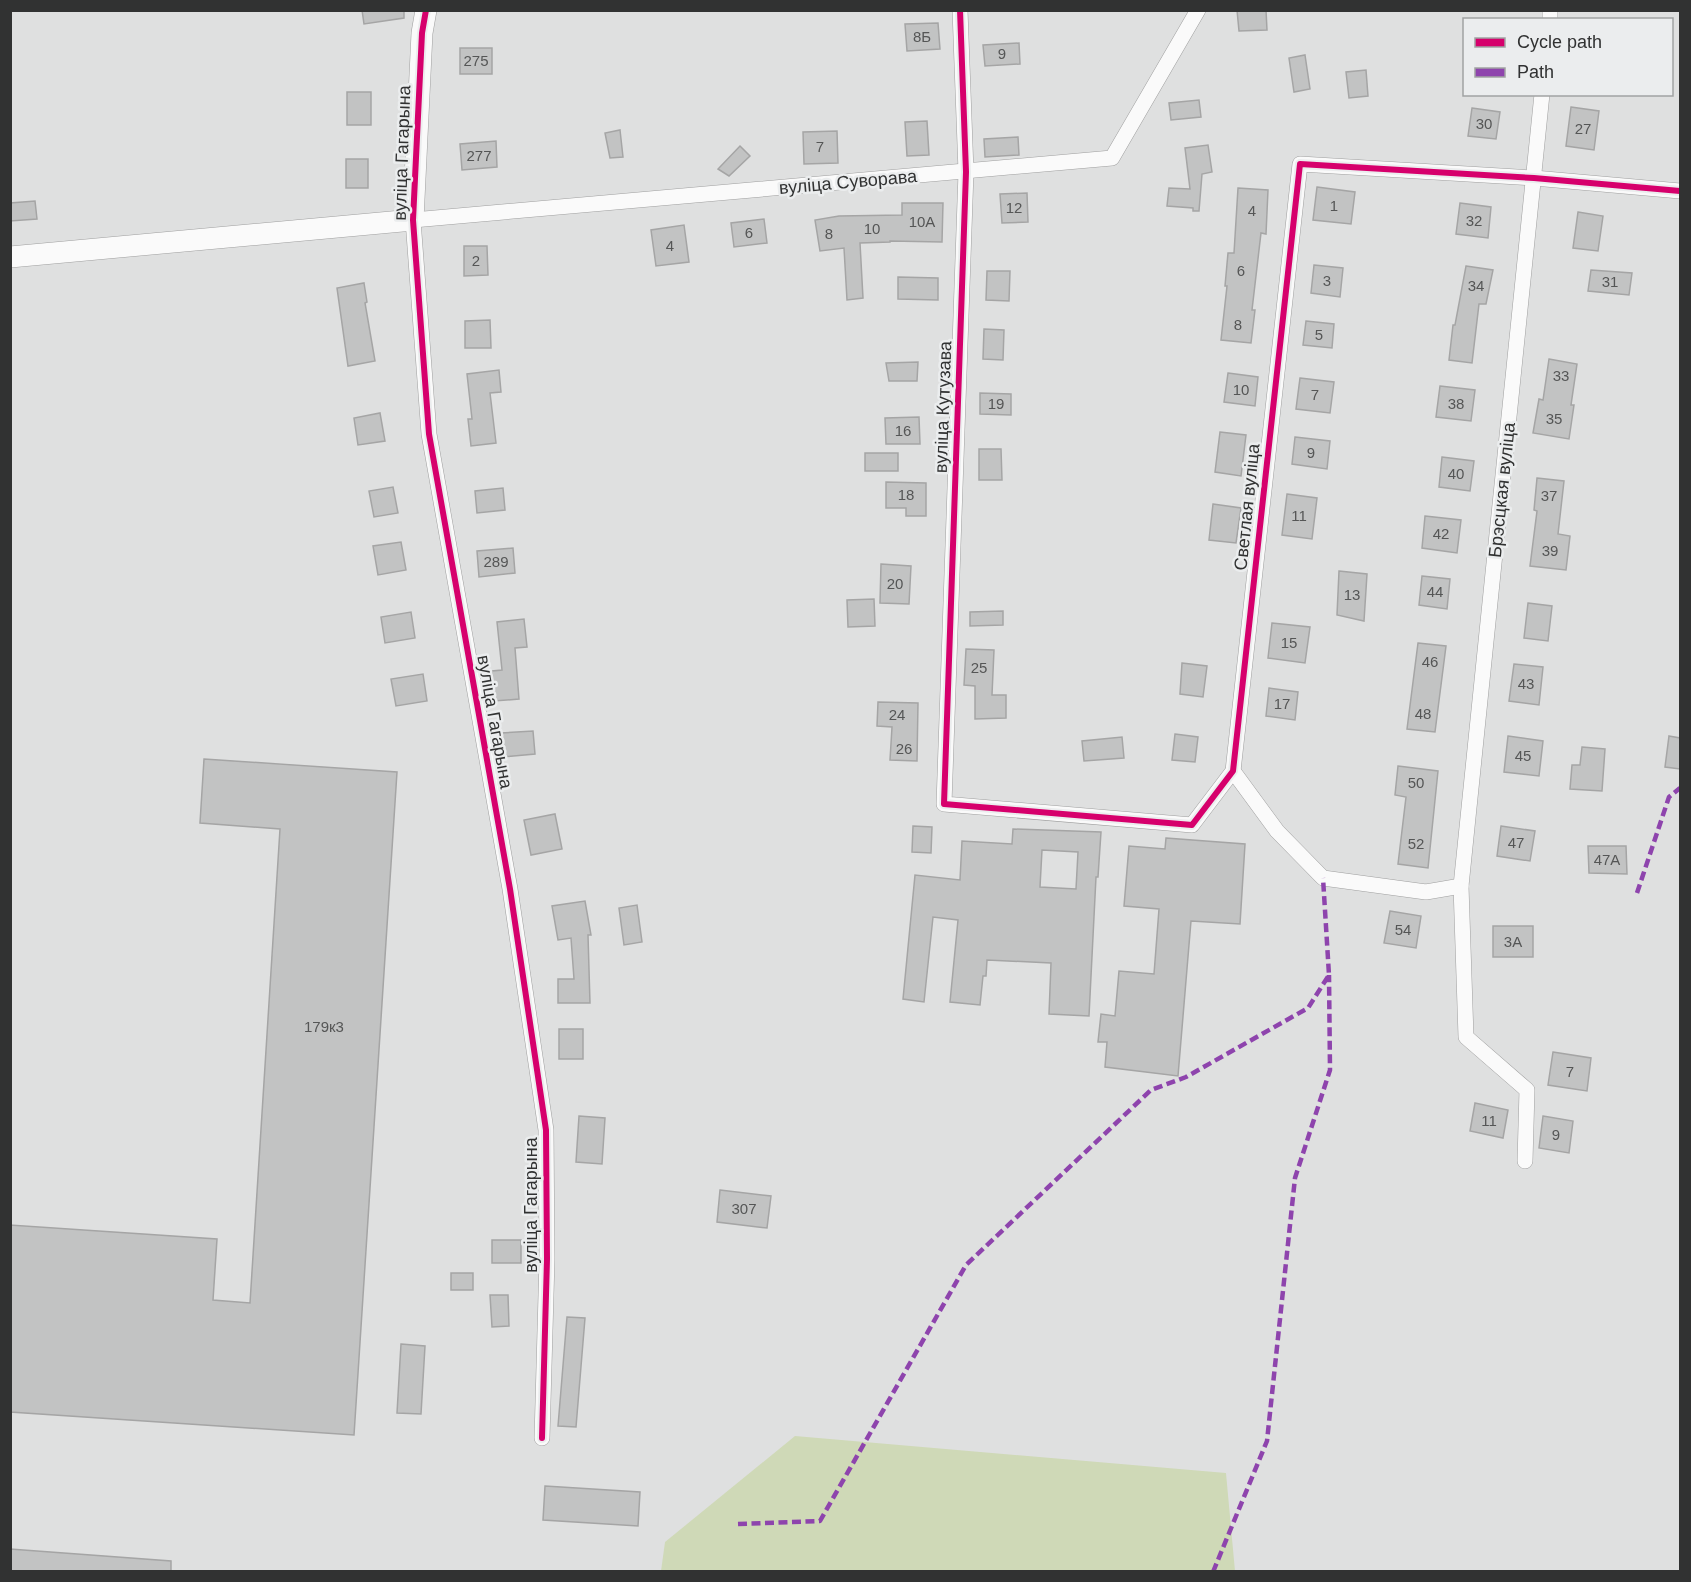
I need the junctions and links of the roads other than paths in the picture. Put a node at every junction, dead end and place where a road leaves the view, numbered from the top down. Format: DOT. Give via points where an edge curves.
graph roads {
  1 [pos="426,10"];
  2 [pos="960,10"];
  3 [pos="1198,10"];
  4 [pos="1542,96"];
  5 [pos="966,172"];
  6 [pos="1534,178"];
  7 [pos="1680,191"];
  8 [pos="413,220"];
  9 [pos="10,257"];
  10 [pos="1233,771"];
  11 [pos="1461,886"];
  12 [pos="1525,1161"];
  13 [pos="542,1438"];
  1 -- 8 [label="street, вуліца Гагарына"];
  2 -- 5 [label="street, вуліца Кутузава"];
  3 -- 5 [label="street, вуліца Суворава" via="1112,158"];
  4 -- 6 [label="street, Брэсцкая вуліца"];
  5 -- 8 [label="street, вуліца Суворава"];
  5 -- 10 [label="street, вуліца Кутузава" via="944,804 1192,825"];
  6 -- 7 [label="street"];
  6 -- 10 [label="street, Светлая вуліца" via="1300,164"];
  6 -- 11 [label="street, Брэсцкая вуліца"];
  8 -- 9 [label="street"];
  8 -- 13 [label="street, вуліца Гагарына" via="429,434 510,890 546,1130"];
  10 -- 11 [label="street" via="1278,831 1323,878 1426,891"];
  11 -- 12 [label="street, Брэсцкая вуліца" via="1466,1037 1527,1090"];
}
